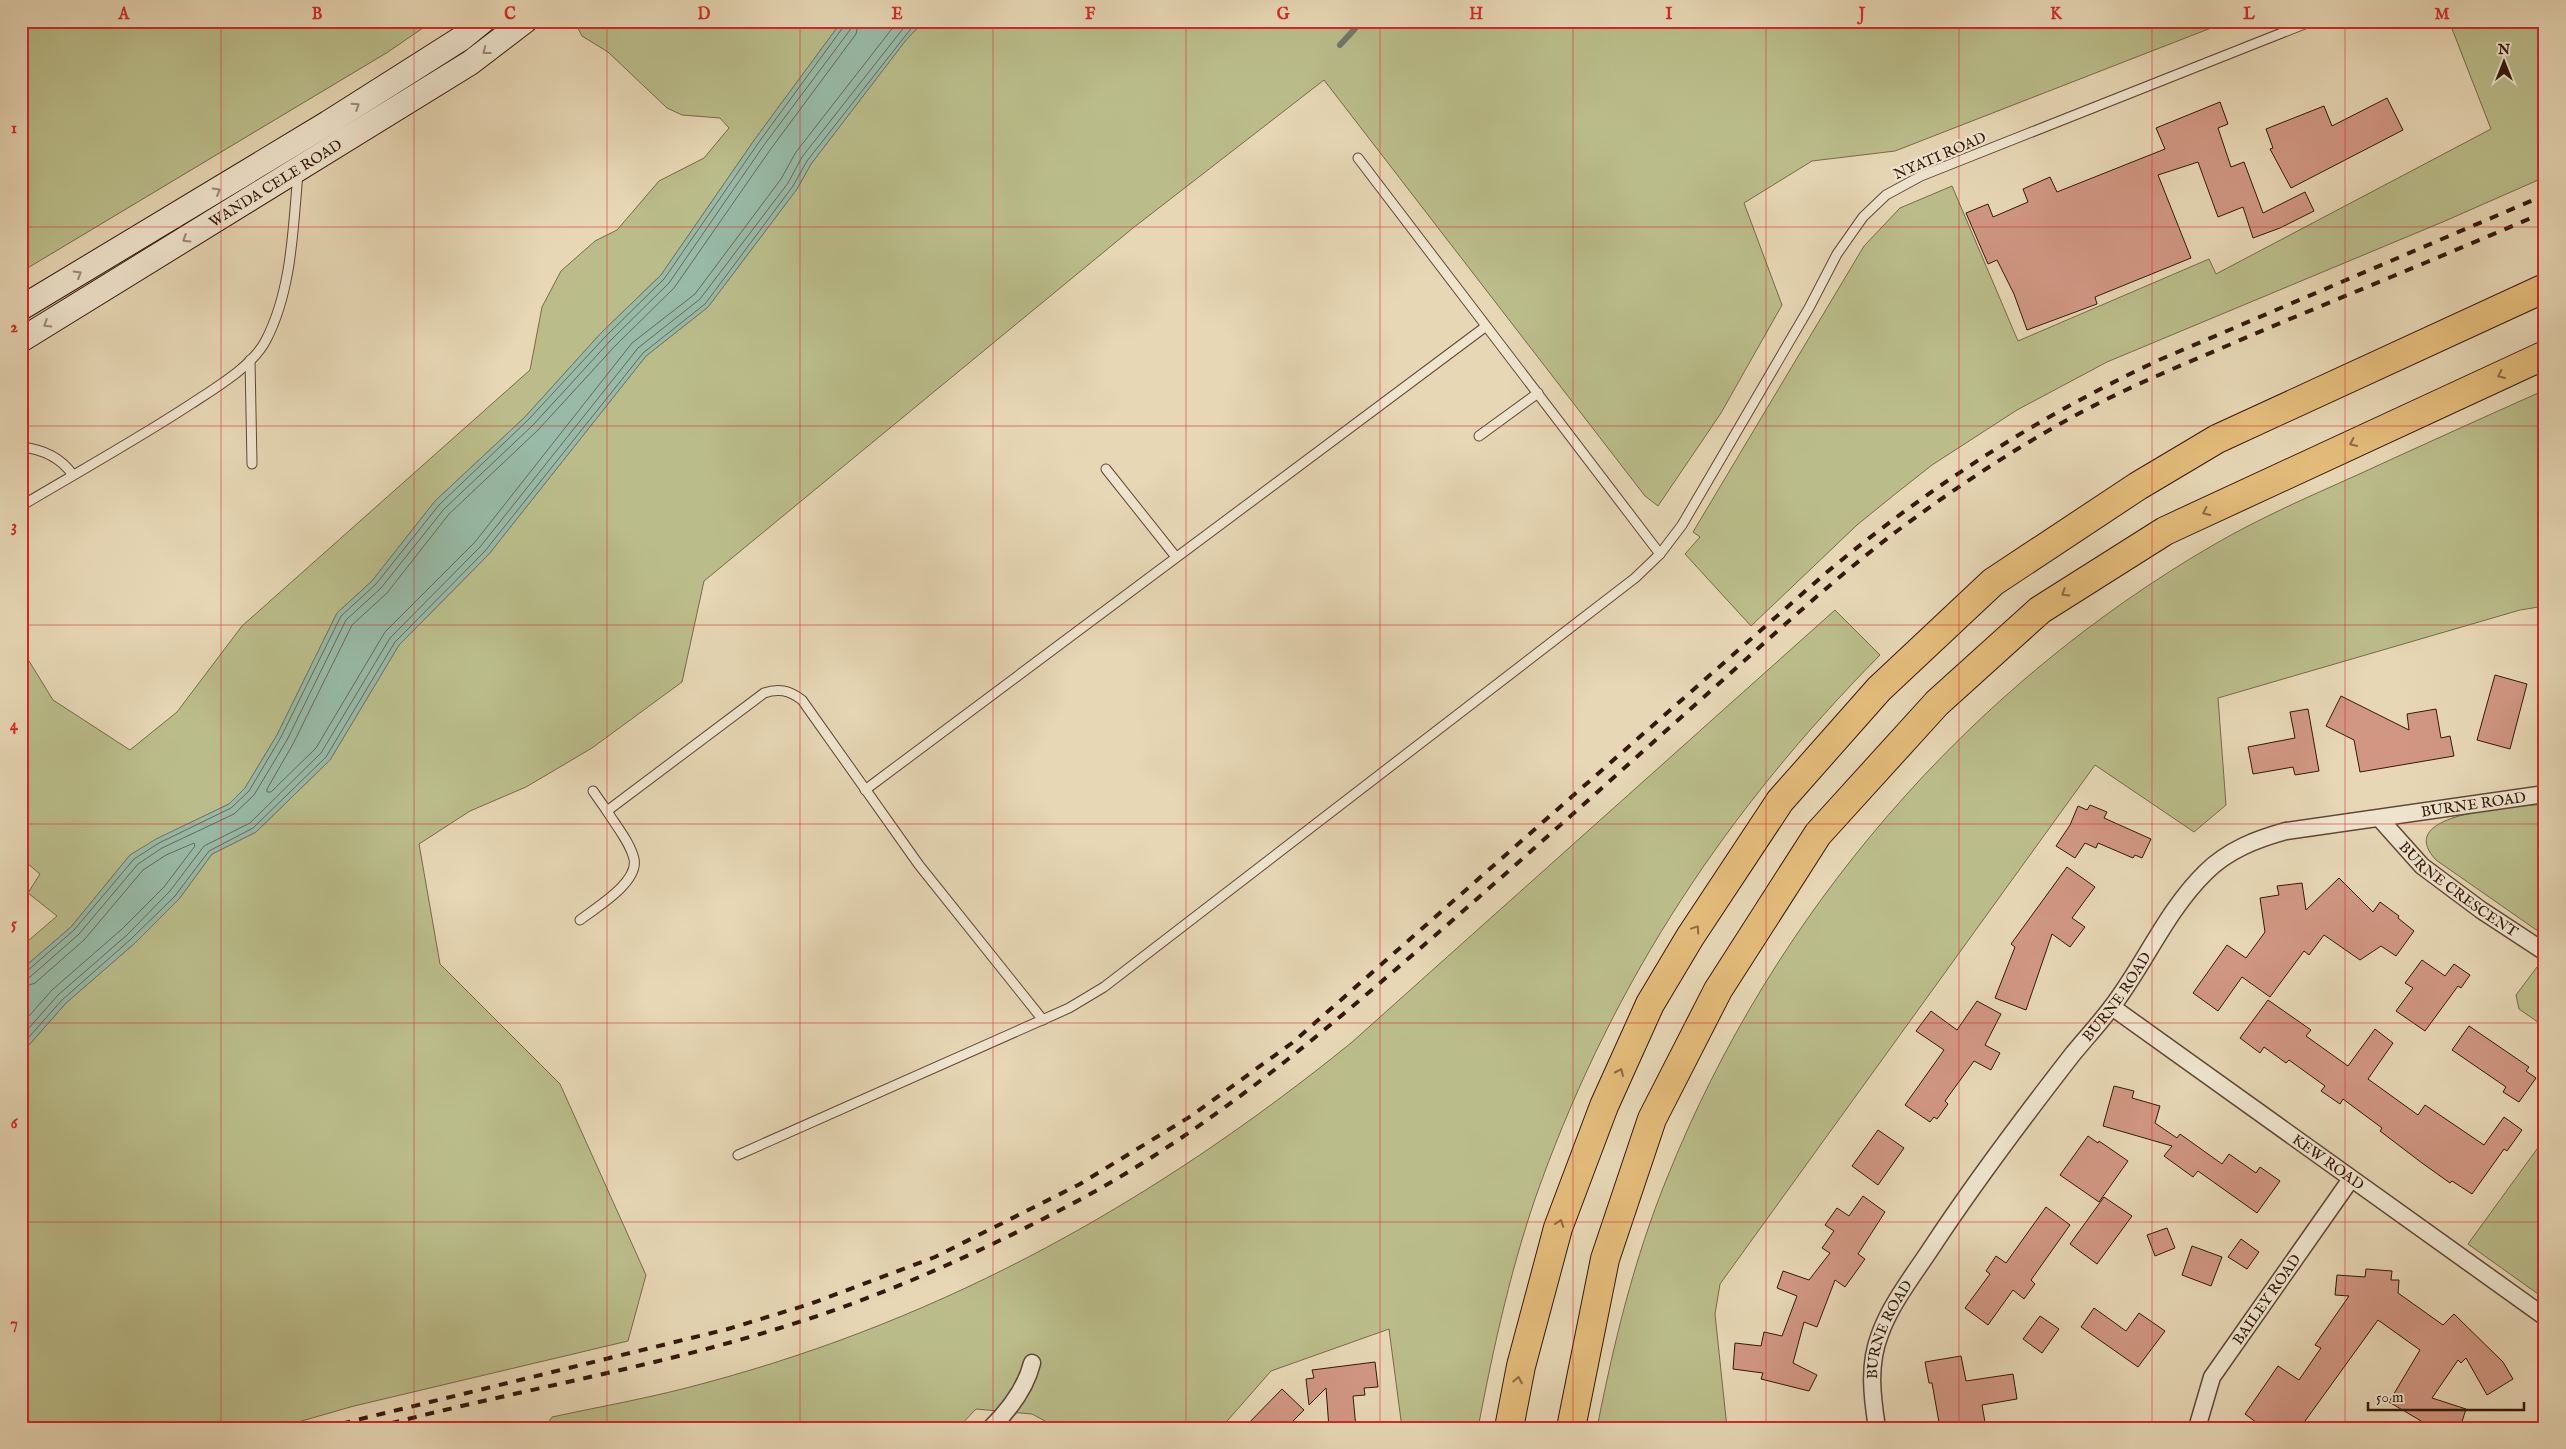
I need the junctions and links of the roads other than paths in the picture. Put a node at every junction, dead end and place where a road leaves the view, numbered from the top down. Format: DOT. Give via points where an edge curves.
graph roads {
  1 [pos="483,21"];
  2 [pos="525,21"];
  3 [pos="2312,21"];
  4 [pos="1358,158"];
  5 [pos="298,170"];
  6 [pos="2545,288"];
  7 [pos="21,308"];
  8 [pos="1486,327"];
  9 [pos="21,340"];
  10 [pos="2545,355"];
  11 [pos="250,360"];
  12 [pos="1538,393"];
  13 [pos="1480,436"];
  14 [pos="21,447"];
  15 [pos="252,464"];
  16 [pos="1106,468"];
  17 [pos="74,475"];
  18 [pos="21,506"];
  19 [pos="1660,554"];
  20 [pos="1176,557"];
  21 [pos="865,790"];
  22 [pos="593,791"];
  23 [pos="2545,794"];
  24 [pos="607,811"];
  25 [pos="2380,819"];
  26 [pos="580,920"];
  27 [pos="2545,952"];
  28 [pos="2112,1007"];
  29 [pos="1043,1020"];
  30 [pos="738,1155"];
  31 [pos="2351,1179"];
  32 [pos="2545,1317"];
  33 [pos="1032,1363"];
  34 [pos="991,1428"];
  35 [pos="1509,1428"];
  36 [pos="1571,1428"];
  37 [pos="1877,1428"];
  38 [pos="2197,1428"];
  7 -- 1 [label="street, WANDA CELE ROAD, one-way" via="328,123 462,38"];
  2 -- 5 [label="street, WANDA CELE ROAD, one-way" via="470,63"];
  3 -- 19 [label="lane, NYATI ROAD" via="1930,173 1886,195 1864,217 1837,254 1804,317 1682,525"];
  4 -- 8 [label="lane"];
  5 -- 9 [label="street, WANDA CELE ROAD, one-way"];
  5 -- 11 [label="lane" via="288,267 278,312 266,342"];
  35 -- 6 [label="highway, one-way" via="1520,1366 1558,1228 1604,1106 1650,1004 1780,801 1880,689 1993,582 2138,486 2217,439"];
  8 -- 12 [label="lane"];
  8 -- 20 [label="lane"];
  10 -- 36 [label="highway, one-way" via="2165,531 2040,610 1937,703 1818,834 1718,990 1652,1119 1605,1259"];
  11 -- 15 [label="lane"];
  11 -- 17 [label="lane" via="229,379"];
  12 -- 13 [label="lane"];
  12 -- 19 [label="lane"];
  14 -- 17 [label="lane" via="46,453"];
  16 -- 20 [label="lane"];
  17 -- 18 [label="lane"];
  19 -- 29 [label="lane, NYATI ROAD" via="1605,602 1104,987"];
  20 -- 21 [label="lane"];
  21 -- 24 [label="lane" via="802,700 786,690 774,689 764,693"];
  21 -- 29 [label="lane" via="919,865"];
  22 -- 24 [label="lane"];
  23 -- 25 [label="street, BURNE ROAD"];
  24 -- 26 [label="lane" via="631,850 633,872 627,883"];
  25 -- 27 [label="street, BURNE CRESCENT" via="2422,866"];
  25 -- 28 [label="street, BURNE ROAD" via="2336,822 2259,838 2207,870 2184,895"];
  28 -- 31 [label="street, KEW ROAD"];
  28 -- 37 [label="street, BURNE ROAD" via="1956,1211 1896,1302 1880,1334 1874,1359 1871,1385"];
  29 -- 30 [label="lane, NYATI ROAD"];
  31 -- 32 [label="street, KEW ROAD"];
  31 -- 38 [label="street, BAILEY ROAD" via="2212,1377"];
  33 -- 34 [label="street" via="1014,1401"];
}
